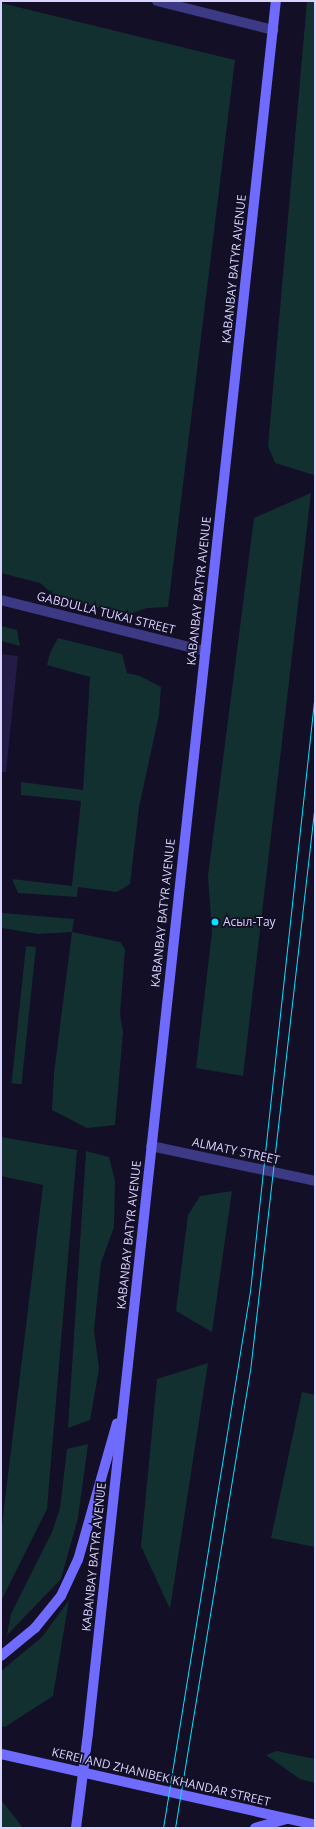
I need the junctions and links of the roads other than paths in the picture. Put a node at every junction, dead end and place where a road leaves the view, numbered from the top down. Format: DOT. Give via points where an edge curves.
graph roads {
  1 [pos="157,1"];
  2 [pos="276,1"];
  3 [pos="273,30"];
  4 [pos="1,600"];
  5 [pos="206,651"];
  6 [pos="151,1146"];
  7 [pos="315,1181"];
  8 [pos="124,1396"];
  9 [pos="1,1656"];
  10 [pos="1,1754"];
  11 [pos="82,1772"];
  12 [pos="288,1819"];
  13 [pos="315,1825"];
  14 [pos="76,1828"];
  15 [pos="255,1828"];
  1 -- 3 [label="street"];
  2 -- 3 [label="main road, KABANBAY BATYR AVENUE"];
  3 -- 5 [label="main road, KABANBAY BATYR AVENUE"];
  4 -- 5 [label="street, GABDULLA TUKAI STREET"];
  5 -- 6 [label="main road, KABANBAY BATYR AVENUE"];
  6 -- 7 [label="street, ALMATY STREET"];
  6 -- 8 [label="main road, KABANBAY BATYR AVENUE"];
  8 -- 9 [label="main road" via="78,1560 61,1596 35,1628"];
  8 -- 11 [label="main road, KABANBAY BATYR AVENUE"];
  10 -- 11 [label="main road, KEREI AND ZHANIBEK KHANDAR STREET"];
  11 -- 12 [label="main road, KEREI AND ZHANIBEK KHANDAR STREET"];
  11 -- 14 [label="main road, KABANBAY BATYR AVENUE"];
  12 -- 13 [label="main road, KEREI AND ZHANIBEK KHANDAR STREET"];
  12 -- 15 [label="main road"];
}
